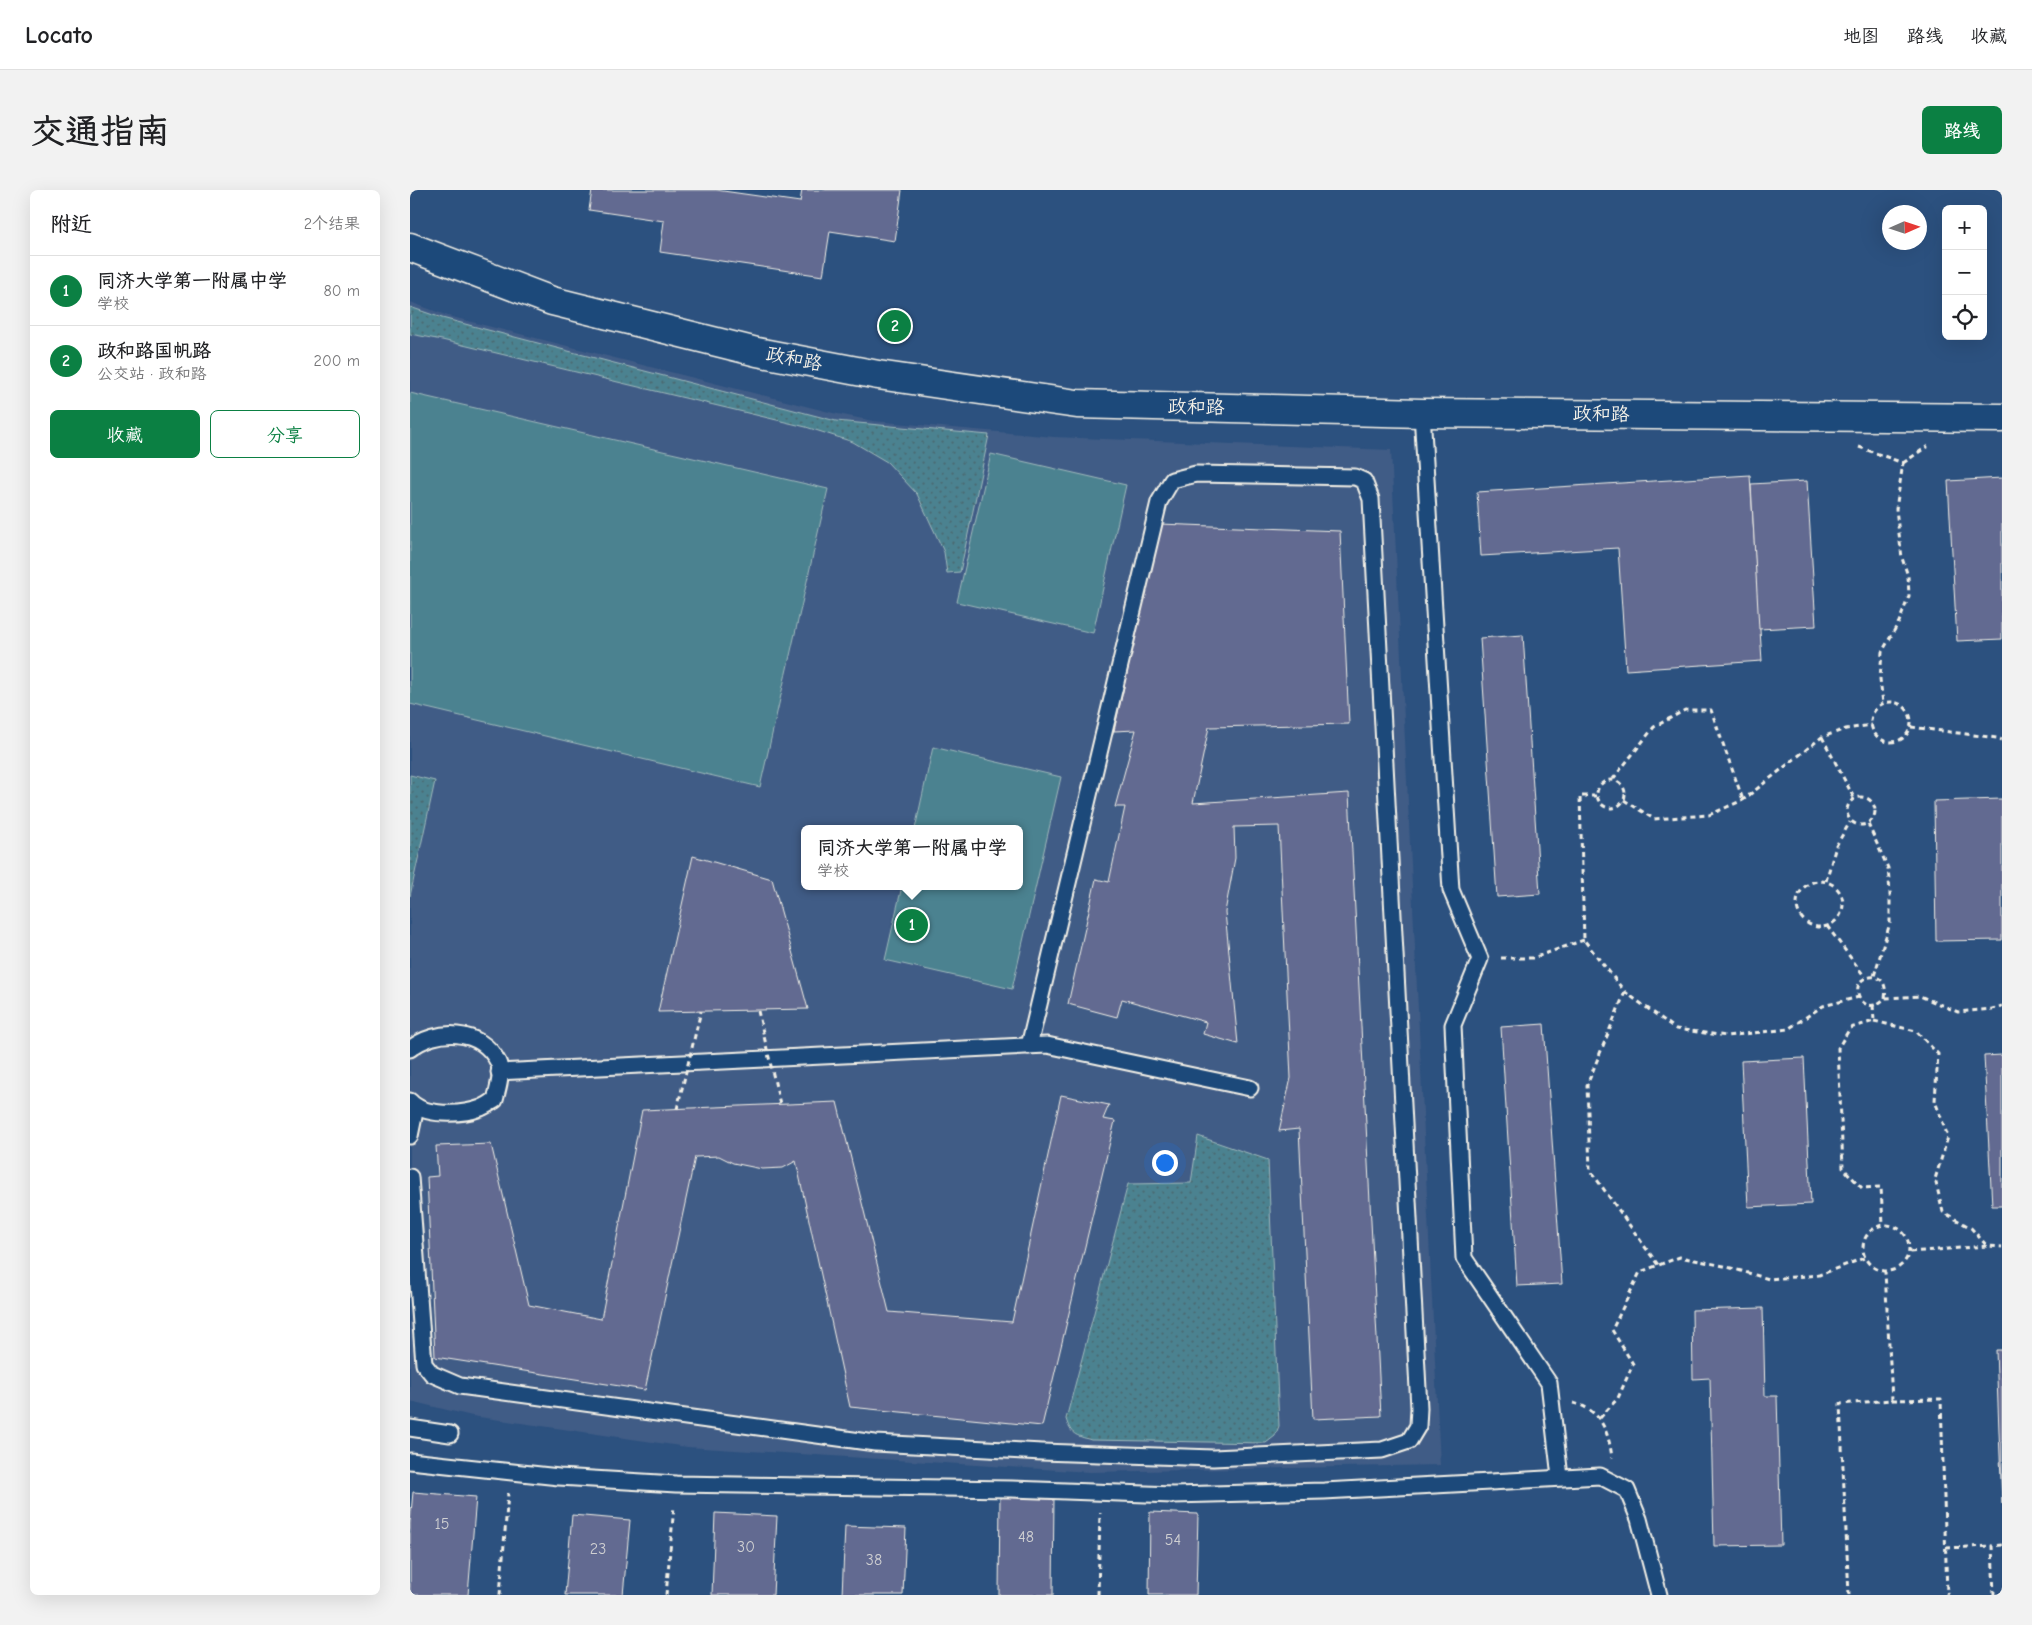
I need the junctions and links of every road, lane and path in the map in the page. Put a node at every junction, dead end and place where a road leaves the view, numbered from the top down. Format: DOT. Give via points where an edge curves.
graph roads {
  1 [pos="410,248"];
  2 [pos="1422,412"];
  3 [pos="1860,416"];
  4 [pos="2002,418"];
  5 [pos="1883,703"];
  6 [pos="1872,726"];
  7 [pos="1911,727"];
  8 [pos="1822,737"];
  9 [pos="2002,740"];
  10 [pos="1613,779"];
  11 [pos="1596,796"];
  12 [pos="1854,798"];
  13 [pos="1624,800"];
  14 [pos="1743,800"];
  15 [pos="1850,822"];
  16 [pos="1868,824"];
  17 [pos="1826,881"];
  18 [pos="1827,926"];
  19 [pos="1584,940"];
  20 [pos="1480,959"];
  21 [pos="1874,976"];
  22 [pos="1865,977"];
  23 [pos="1625,992"];
  24 [pos="1859,998"];
  25 [pos="1885,998"];
  26 [pos="1873,1005"];
  27 [pos="2002,1006"];
  28 [pos="758,1010"];
  29 [pos="701,1012"];
  30 [pos="1874,1021"];
  31 [pos="1029,1046"];
  32 [pos="410,1049"];
  33 [pos="499,1072"];
  34 [pos="1250,1088"];
  35 [pos="413,1104"];
  36 [pos="780,1104"];
  37 [pos="678,1108"];
  38 [pos="410,1136"];
  39 [pos="410,1177"];
  40 [pos="1883,1224"];
  41 [pos="1986,1246"];
  42 [pos="2002,1247"];
  43 [pos="1910,1252"];
  44 [pos="1864,1258"];
  45 [pos="1658,1265"];
  46 [pos="1885,1272"];
  47 [pos="1892,1400"];
  48 [pos="1551,1401"];
  49 [pos="1600,1418"];
  50 [pos="410,1428"];
  51 [pos="450,1434"];
  52 [pos="410,1461"];
  53 [pos="509,1472"];
  54 [pos="1560,1477"];
  55 [pos="1610,1481"];
  56 [pos="676,1484"];
  57 [pos="1101,1492"];
  58 [pos="2002,1545"];
  59 [pos="1992,1546"];
  60 [pos="1946,1548"];
  61 [pos="500,1595"];
  62 [pos="666,1595"];
  63 [pos="1098,1595"];
  64 [pos="1659,1595"];
  65 [pos="1850,1595"];
  66 [pos="1947,1595"];
  67 [pos="1994,1595"];
  1 -- 2 [label="street, 政和路" via="552,301 757,352 878,375 1077,404"];
  2 -- 3 [label="street, 政和路"];
  2 -- 20 [label="lane" via="1451,890"];
  3 -- 4 [label="street, 政和路"];
  3 -- 5 [label="path" via="1859,447 1903,463 1896,510 1909,596 1900,622 1882,652 1880,679"];
  5 -- 6 [label="path" via="1876,708"];
  5 -- 7 [label="path" via="1900,704 1908,710"];
  6 -- 7 [label="path" via="1881,739 1891,742 1907,735"];
  6 -- 8 [label="path" via="1846,729"];
  7 -- 9 [label="path"];
  8 -- 12 [label="path"];
  8 -- 14 [label="path"];
  10 -- 11 [label="path" via="1604,780 1598,786"];
  10 -- 13 [label="path" via="1626,791"];
  10 -- 14 [label="path" via="1654,727 1685,710 1711,710"];
  11 -- 13 [label="path" via="1600,804 1608,808 1618,807"];
  11 -- 19 [label="path" via="1580,796"];
  12 -- 15 [label="path" via="1848,804 1846,814"];
  12 -- 16 [label="path" via="1863,796 1876,809"];
  13 -- 14 [label="path" via="1654,819 1710,815"];
  15 -- 16 [label="path" via="1859,826"];
  15 -- 17 [label="path" via="1836,846"];
  16 -- 21 [label="path" via="1888,868 1890,892 1890,923"];
  17 -- 18 [label="path" via="1840,891 1843,899 1840,916"];
  17 -- 18 [label="path" via="1808,883 1797,896 1796,905 1798,914 1810,926"];
  18 -- 22 [label="path"];
  19 -- 20 [label="path" via="1533,958"];
  19 -- 23 [label="path"];
  20 -- 48 [label="lane" via="1454,1025 1464,1258 1549,1383"];
  21 -- 22 [label="path"];
  21 -- 25 [label="path" via="1882,980"];
  22 -- 24 [label="path" via="1859,983"];
  23 -- 24 [label="path" via="1676,1028 1727,1036 1788,1029 1823,1006"];
  23 -- 45 [label="path" via="1586,1085 1590,1170"];
  24 -- 26 [label="path" via="1861,1002"];
  25 -- 26 [label="path"];
  25 -- 27 [label="path" via="1920,996 1958,1012"];
  26 -- 30 [label="path"];
  28 -- 36 [label="path, bridge"];
  29 -- 37 [label="path, bridge"];
  30 -- 40 [label="path" via="1850,1028 1838,1048 1841,1131 1843,1168 1862,1188 1882,1187"];
  30 -- 41 [label="path" via="1916,1031 1938,1054 1935,1101 1948,1137 1935,1179 1943,1212 1971,1228"];
  31 -- 33 [label="lane"];
  31 -- 34 [label="lane" via="1048,1045"];
  31 -- 39 [label="lane" via="1159,502 1172,480 1196,474 1355,477 1364,481 1371,507 1419,1408 1418,1426 1409,1441 1382,1450 1214,1458 875,1443 460,1386 432,1374 424,1364"];
  32 -- 33 [label="lane" via="428,1037 456,1033 486,1046 498,1063"];
  33 -- 35 [label="lane" via="500,1083 495,1100 482,1108 433,1113"];
  35 -- 38 [label="lane"];
  40 -- 43 [label="path" via="1900,1229 1906,1235"];
  40 -- 44 [label="path" via="1868,1233 1864,1240"];
  41 -- 42 [label="path"];
  41 -- 43 [label="path"];
  43 -- 46 [label="path" via="1902,1266"];
  44 -- 45 [label="path" via="1819,1275 1769,1279 1680,1257"];
  44 -- 46 [label="path" via="1877,1270"];
  45 -- 49 [label="path" via="1640,1272 1612,1330 1633,1364 1618,1398"];
  46 -- 47 [label="path"];
  47 -- 60 [label="path" via="1941,1399"];
  47 -- 65 [label="path" via="1840,1404"];
  48 -- 49 [label="path" via="1583,1405"];
  48 -- 54 [label="lane"];
  49 -- 55 [label="path" via="1609,1439 1612,1459"];
  50 -- 51 [label="lane"];
  52 -- 53 [label="lane"];
  53 -- 56 [label="lane"];
  53 -- 61 [label="path"];
  54 -- 55 [label="lane" via="1600,1476"];
  54 -- 57 [label="lane" via="1324,1491 1173,1495"];
  55 -- 64 [label="lane" via="1627,1490 1639,1519"];
  56 -- 57 [label="lane"];
  56 -- 62 [label="path"];
  57 -- 63 [label="path"];
  58 -- 59 [label="path"];
  59 -- 60 [label="path"];
  59 -- 67 [label="path"];
  60 -- 66 [label="path"];
}
